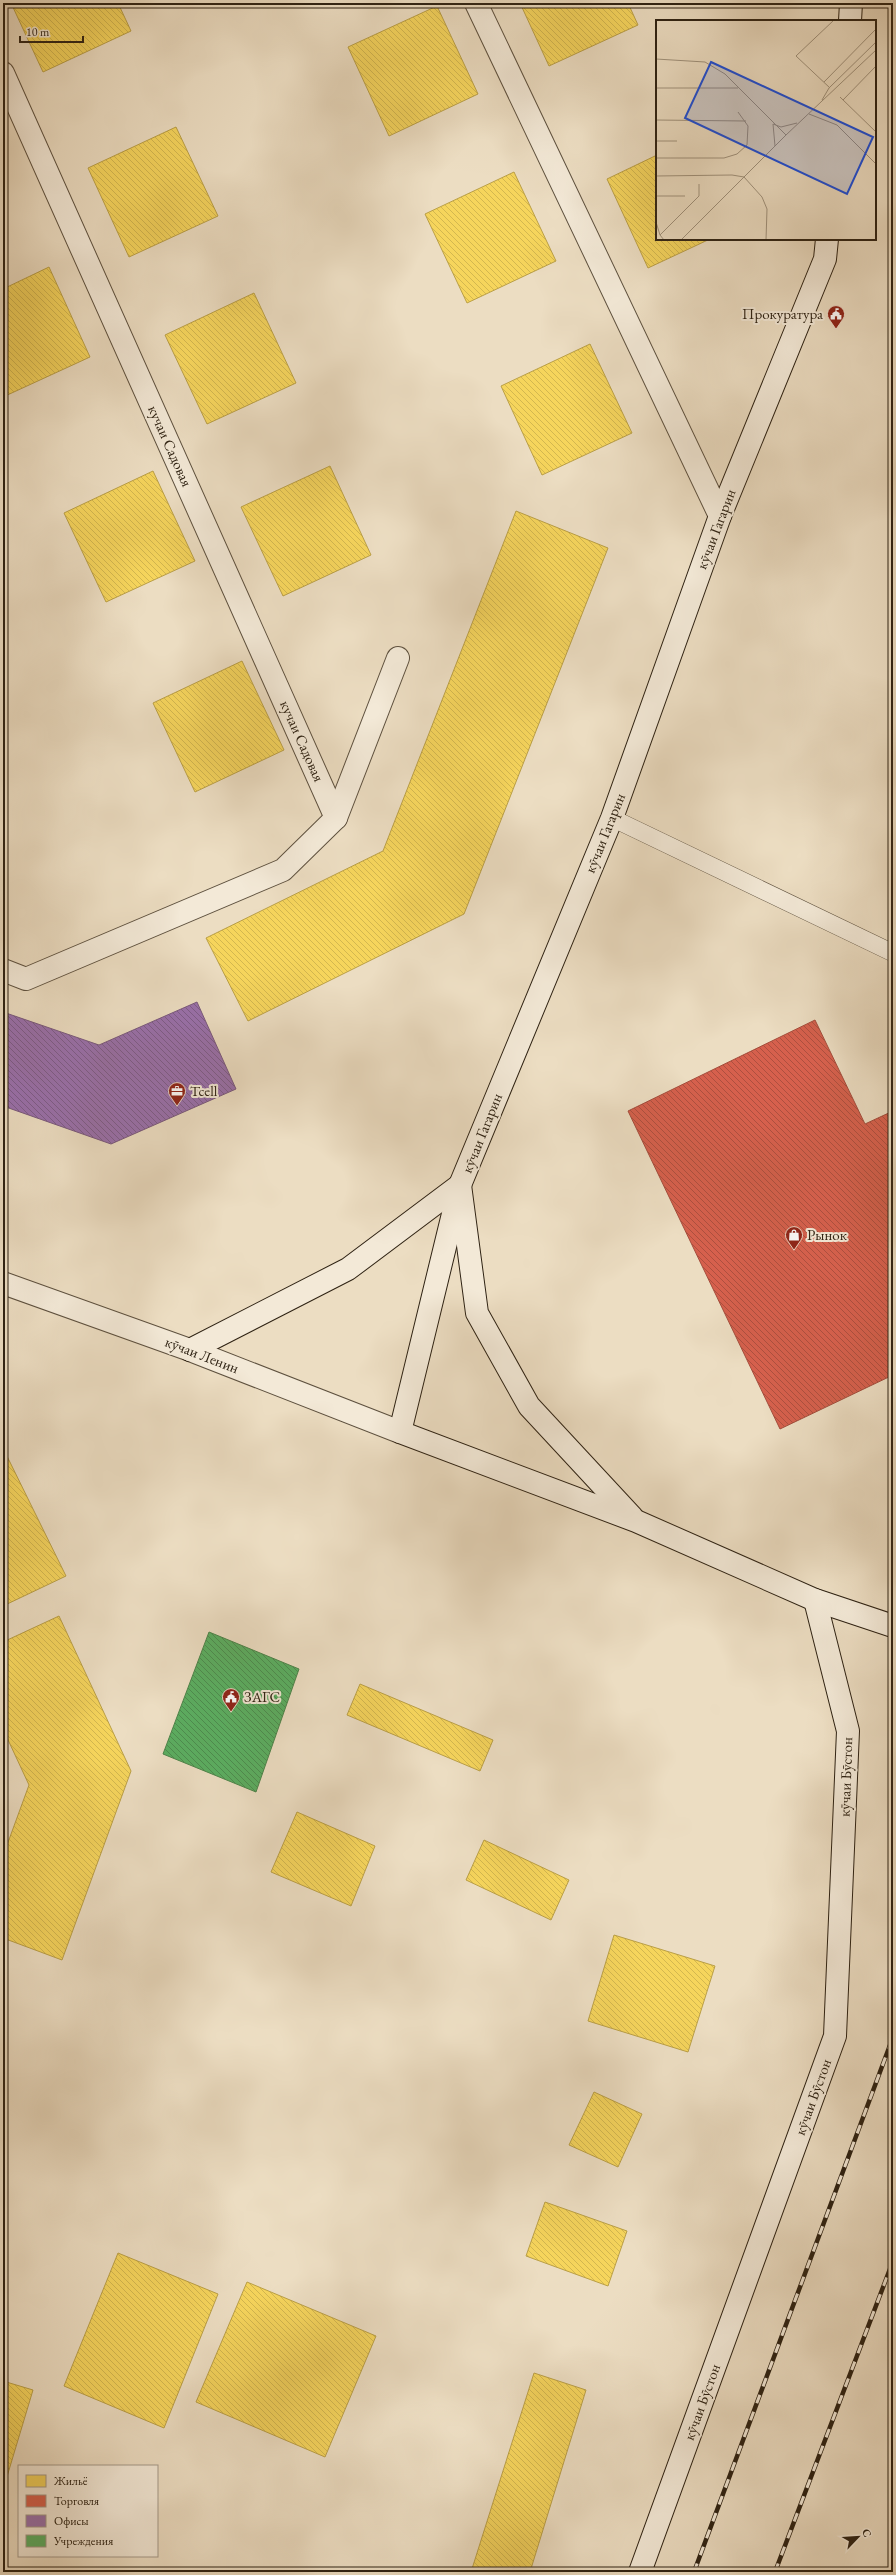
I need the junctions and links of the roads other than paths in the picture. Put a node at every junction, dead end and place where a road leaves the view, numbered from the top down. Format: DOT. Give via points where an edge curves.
graph roads {
  1 [pos="476,3"];
  2 [pos="852,3"];
  3 [pos="850,20"];
  4 [pos="3,73"];
  5 [pos="827,240"];
  6 [pos="720,516"];
  7 [pos="398,658"];
  8 [pos="336,818"];
  9 [pos="612,818"];
  10 [pos="893,953"];
  11 [pos="3,970"];
  12 [pos="460,1185"];
  13 [pos="3,1283"];
  14 [pos="190,1350"];
  15 [pos="400,1432"];
  16 [pos="636,1521"];
  17 [pos="815,1600"];
  18 [pos="893,1626"];
  19 [pos="640,2572"];
  1 -- 6 [label="main road"];
  2 -- 3 [label="main road"];
  4 -- 8 [label="main road, кучаи Садовая"];
  5 -- 6 [label="main road, кӯчаи Гагарин" via="824,259"];
  6 -- 9 [label="main road, кӯчаи Гагарин"];
  7 -- 8 [label="main road"];
  8 -- 11 [label="main road" via="283,870 26,979"];
  9 -- 10 [label="lane"];
  9 -- 12 [label="main road, кӯчаи Гагарин"];
  12 -- 14 [label="main road" via="348,1269"];
  12 -- 15 [label="main road, кӯчаи Гагарин"];
  12 -- 16 [label="main road" via="477,1313 529,1406"];
  13 -- 14 [label="main road, кӯчаи Ленин"];
  14 -- 15 [label="main road, кӯчаи Ленин"];
  15 -- 16 [label="main road, кӯчаи Ленин"];
  16 -- 17 [label="main road, кӯчаи Ленин"];
  17 -- 18 [label="main road, кӯчаи Ленин"];
  17 -- 19 [label="main road, кӯчаи Бӯстон" via="848,1731 835,2036"];
}
